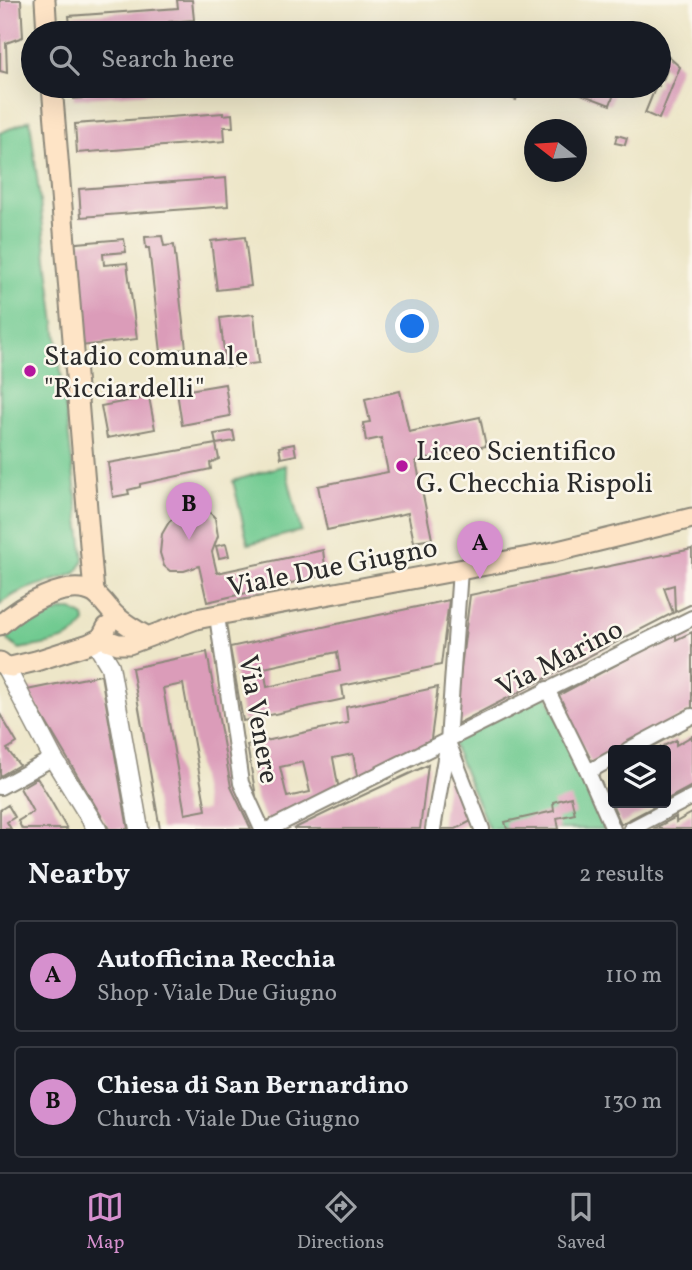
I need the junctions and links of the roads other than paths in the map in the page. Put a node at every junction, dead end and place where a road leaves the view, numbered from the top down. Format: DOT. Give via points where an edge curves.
graph roads {
  1 [pos="45,0"];
  2 [pos="46,21"];
  3 [pos="53,98"];
  4 [pos="692,518"];
  5 [pos="90,556"];
  6 [pos="460,570"];
  7 [pos="65,590"];
  8 [pos="100,599"];
  9 [pos="217,616"];
  10 [pos="692,618"];
  11 [pos="0,624"];
  12 [pos="148,637"];
  13 [pos="98,639"];
  14 [pos="2,665"];
  15 [pos="547,690"];
  16 [pos="692,716"];
  17 [pos="448,741"];
  18 [pos="637,745"];
  19 [pos="53,758"];
  20 [pos="608,761"];
  21 [pos="588,772"];
  22 [pos="0,787"];
  23 [pos="692,797"];
  24 [pos="97,829"];
  25 [pos="139,829"];
  26 [pos="262,829"];
  27 [pos="269,829"];
  28 [pos="433,829"];
  29 [pos="482,829"];
  30 [pos="613,829"];
  31 [pos="631,829"];
  1 -- 2 [label="main road"];
  3 -- 5 [label="main road"];
  4 -- 6 [label="main road, Viale Due Giugno"];
  5 -- 7 [label="main road" via="79,578"];
  5 -- 8 [label="main road"];
  6 -- 9 [label="main road, Viale Due Giugno"];
  6 -- 17 [label="street"];
  7 -- 8 [label="main road"];
  7 -- 11 [label="main road" via="29,602"];
  8 -- 12 [label="main road" via="129,627"];
  8 -- 13 [label="main road" via="108,625"];
  9 -- 12 [label="main road, Viale Due Giugno"];
  9 -- 26 [label="street, Via Venere" via="242,783"];
  10 -- 15 [label="street, Via Marino"];
  12 -- 13 [label="main road, Viale Due Giugno" via="129,644"];
  13 -- 14 [label="main road" via="36,661"];
  13 -- 25 [label="street" via="110,666"];
  14 -- 19 [label="street"];
  15 -- 17 [label="street, Via Marino"];
  15 -- 21 [label="street"];
  16 -- 18 [label="street"];
  17 -- 27 [label="street, Via Marino"];
  17 -- 28 [label="street"];
  17 -- 29 [label="street"];
  19 -- 22 [label="street"];
  19 -- 24 [label="street"];
  20 -- 21 [label="street"];
  21 -- 30 [label="street"];
  23 -- 31 [label="street"];
}
